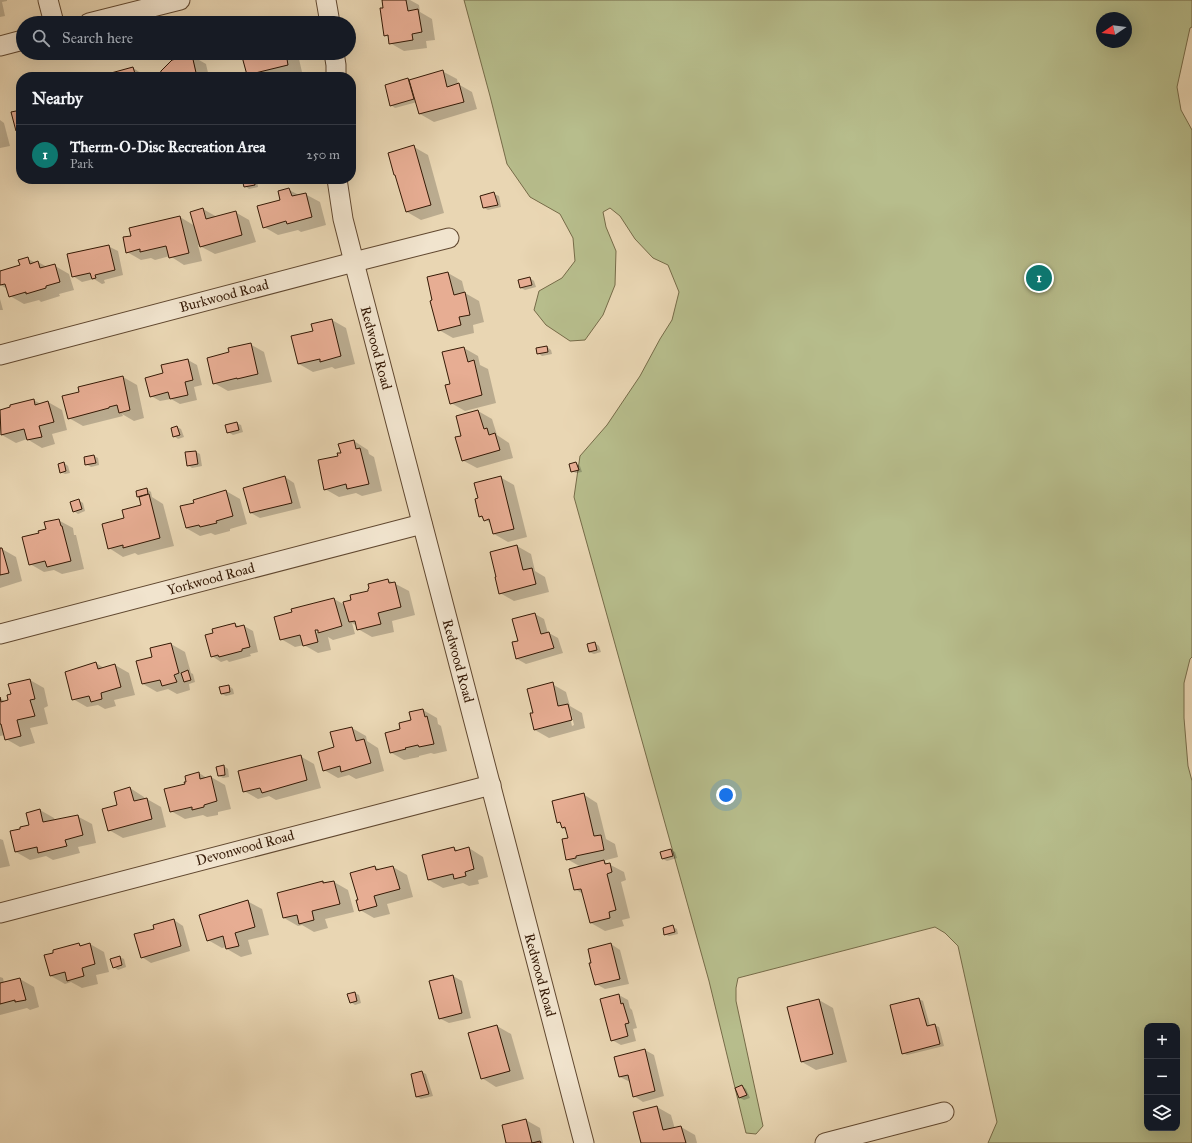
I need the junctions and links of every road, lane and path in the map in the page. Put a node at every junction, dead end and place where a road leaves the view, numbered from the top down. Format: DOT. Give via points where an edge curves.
graph roads {
  1 [pos="48,0"];
  2 [pos="180,0"];
  3 [pos="326,0"];
  4 [pos="52,16"];
  5 [pos="117,16"];
  6 [pos="329,16"];
  7 [pos="16,42"];
  8 [pos="0,46"];
  9 [pos="335,60"];
  10 [pos="336,72"];
  11 [pos="338,184"];
  12 [pos="449,238"];
  13 [pos="354,262"];
  14 [pos="0,355"];
  15 [pos="422,524"];
  16 [pos="0,634"];
  17 [pos="490,785"];
  18 [pos="0,913"];
  19 [pos="944,1112"];
  20 [pos="584,1143"];
  21 [pos="825,1143"];
  1 -- 4 [label="street"];
  2 -- 5 [label="street"];
  3 -- 6 [label="street"];
  7 -- 8 [label="street"];
  9 -- 10 [label="street"];
  11 -- 13 [label="street, Redwood Road"];
  12 -- 13 [label="street, Burkwood Road"];
  13 -- 14 [label="street, Burkwood Road"];
  13 -- 15 [label="street, Redwood Road"];
  15 -- 16 [label="street, Yorkwood Road"];
  15 -- 17 [label="street, Redwood Road"];
  17 -- 18 [label="street, Devonwood Road"];
  17 -- 20 [label="street, Redwood Road"];
  19 -- 21 [label="street"];
}
